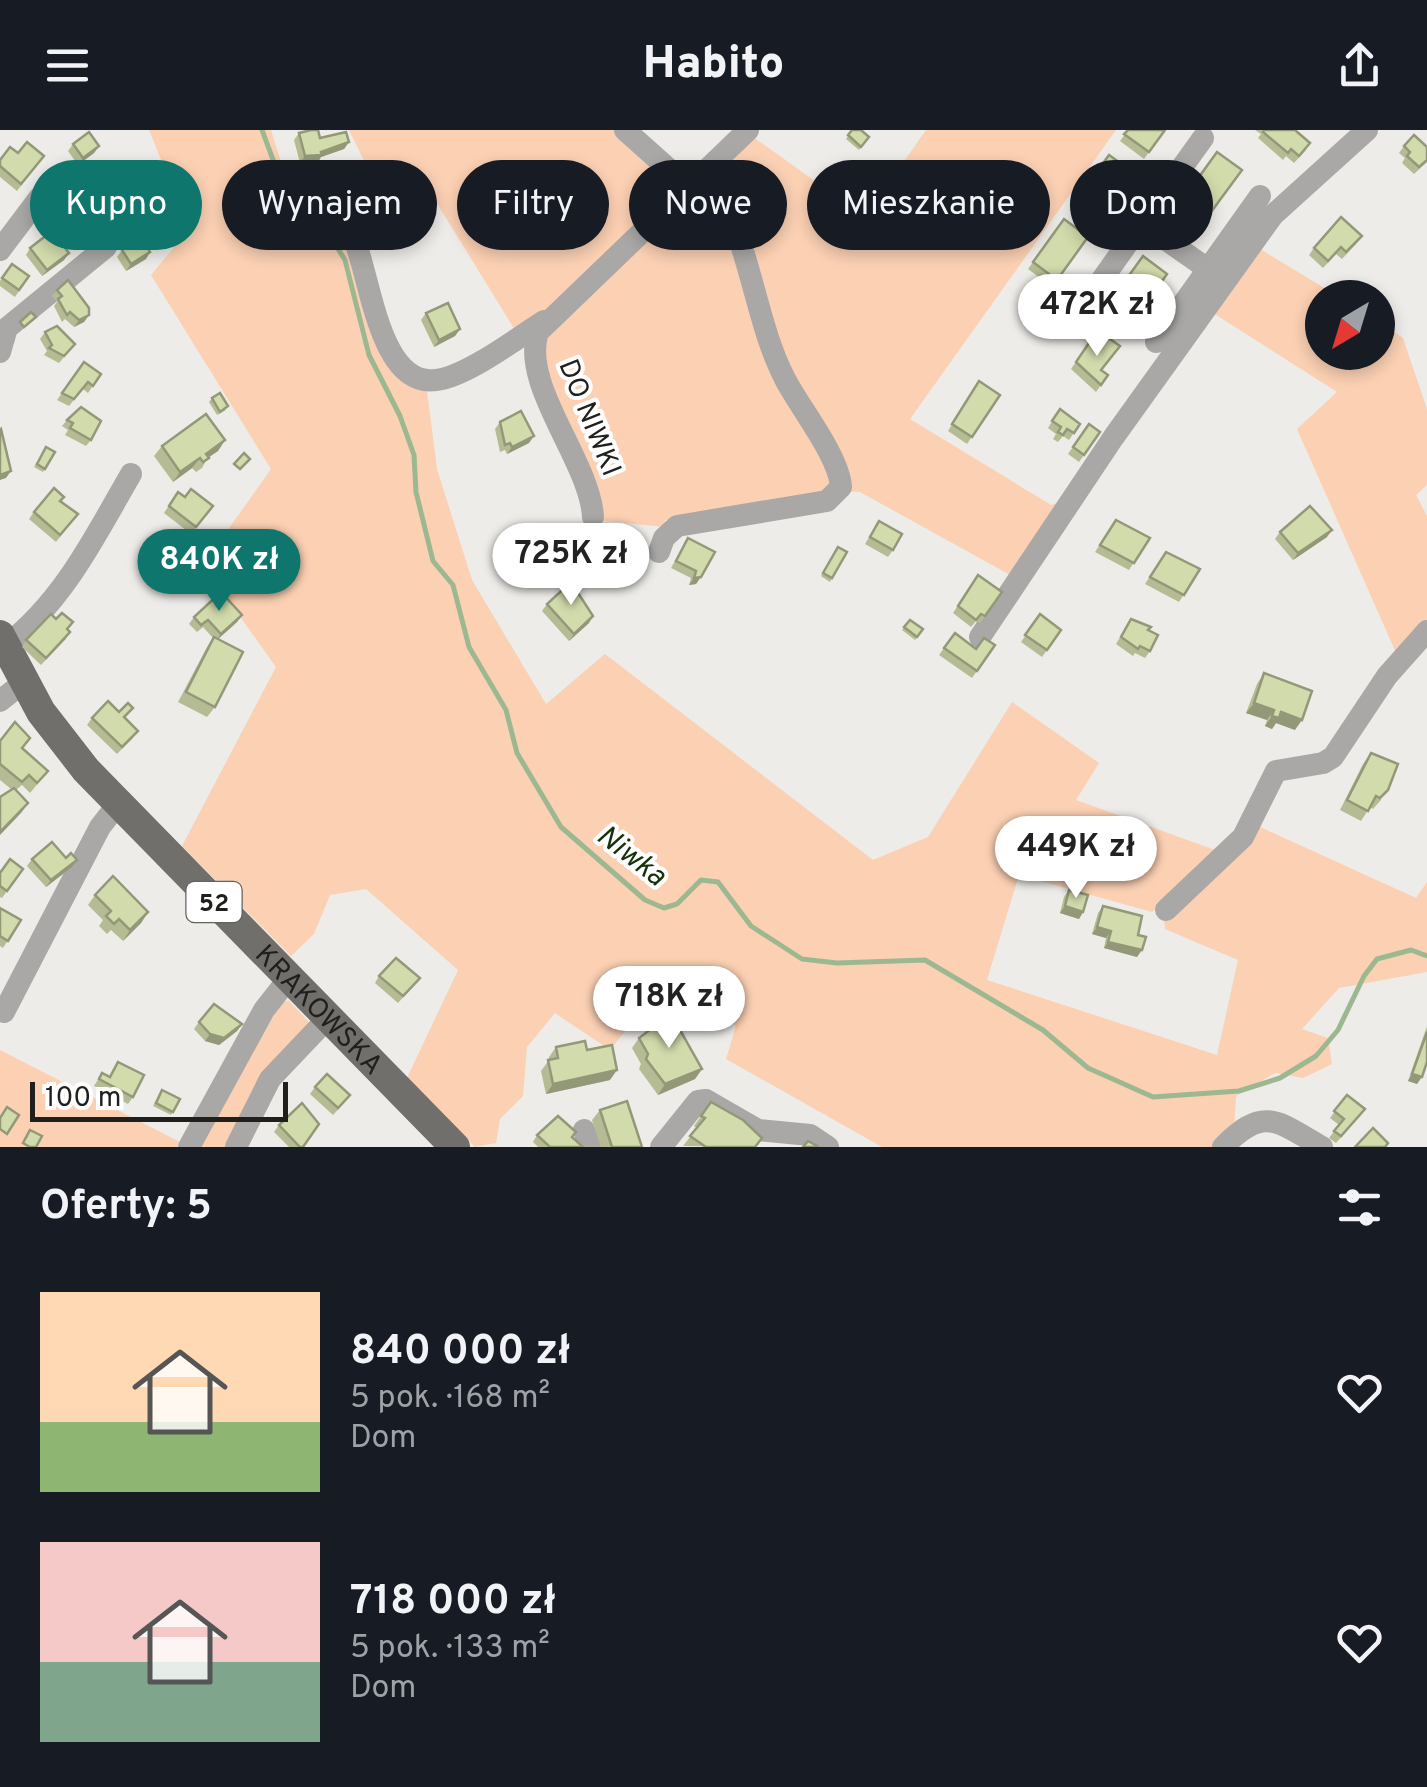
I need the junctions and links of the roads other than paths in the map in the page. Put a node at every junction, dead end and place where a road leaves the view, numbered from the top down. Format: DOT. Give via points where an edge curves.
graph roads {
  1 [pos="625,130"];
  2 [pos="748,130"];
  3 [pos="1367,130"];
  4 [pos="1202,138"];
  5 [pos="669,160"];
  6 [pos="719,160"];
  7 [pos="1187,160"];
  8 [pos="1260,196"];
  9 [pos="30,210"];
  10 [pos="629,245"];
  11 [pos="0,250"];
  12 [pos="103,250"];
  13 [pos="357,250"];
  14 [pos="744,250"];
  15 [pos="1123,250"];
  16 [pos="1180,250"];
  17 [pos="1217,276"];
  18 [pos="1081,309"];
  19 [pos="547,320"];
  20 [pos="1156,342"];
  21 [pos="0,352"];
  22 [pos="131,474"];
  23 [pos="593,517"];
  24 [pos="659,552"];
  25 [pos="1427,631"];
  26 [pos="980,637"];
  27 [pos="3,641"];
  28 [pos="12,691"];
  29 [pos="118,804"];
  30 [pos="1166,910"];
  31 [pos="289,978"];
  32 [pos="4,1012"];
  33 [pos="328,1018"];
  34 [pos="189,1147"];
  35 [pos="236,1147"];
  36 [pos="455,1147"];
  37 [pos="661,1147"];
  38 [pos="828,1147"];
  39 [pos="1223,1147"];
  40 [pos="1322,1147"];
  1 -- 5 [label="street"];
  2 -- 6 [label="street"];
  3 -- 17 [label="street"];
  4 -- 7 [label="street"];
  8 -- 17 [label="street"];
  9 -- 11 [label="street"];
  10 -- 19 [label="street"];
  12 -- 21 [label="street" via="34,301 7,328"];
  13 -- 19 [label="street" via="387,344 420,379 464,369"];
  14 -- 24 [label="street" via="770,349 841,487 827,502 677,526"];
  15 -- 18 [label="street"];
  16 -- 17 [label="street"];
  17 -- 20 [label="street"];
  17 -- 26 [label="street"];
  19 -- 23 [label="street, DO NIWKI" via="534,344 535,358 589,490"];
  22 -- 27 [label="street" via="86,557 23,632"];
  25 -- 30 [label="street" via="1387,676 1333,757 1276,770 1242,838"];
  27 -- 28 [label="main road, KRAKOWSKA / 52"];
  28 -- 29 [label="main road, KRAKOWSKA / 52"];
  29 -- 31 [label="main road, KRAKOWSKA / 52"];
  29 -- 32 [label="street"];
  31 -- 33 [label="main road, KRAKOWSKA / 52"];
  31 -- 34 [label="street" via="264,1010"];
  33 -- 35 [label="street" via="279,1066"];
  33 -- 36 [label="main road, KRAKOWSKA / 52"];
  37 -- 38 [label="street" via="706,1100 758,1130 810,1135"];
  39 -- 40 [label="street" via="1247,1123 1267,1119"];
}
